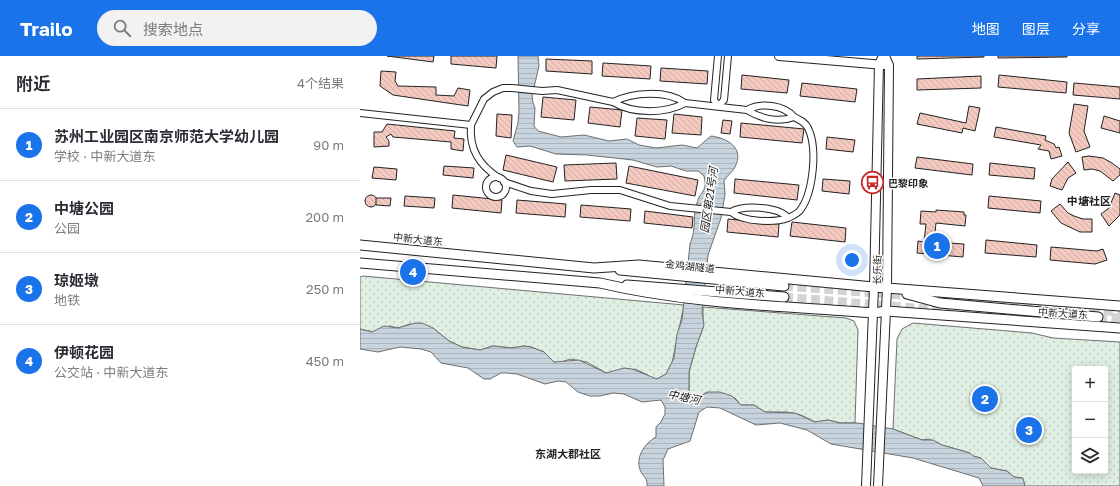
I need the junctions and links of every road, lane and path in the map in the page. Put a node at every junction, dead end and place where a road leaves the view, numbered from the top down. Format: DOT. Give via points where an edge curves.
graph roads {
  1 [pos="718,56"];
  2 [pos="728,56"];
  3 [pos="779,56"];
  4 [pos="884,56"];
  5 [pos="879,64"];
  6 [pos="890,65"];
  7 [pos="614,102"];
  8 [pos="685,103"];
  9 [pos="718,106"];
  10 [pos="747,110"];
  11 [pos="360,113"];
  12 [pos="794,117"];
  13 [pos="471,125"];
  14 [pos="728,212"];
  15 [pos="788,218"];
  16 [pos="360,244"];
  17 [pos="360,263"];
  18 [pos="594,268"];
  19 [pos="600,283"];
  20 [pos="784,286"];
  21 [pos="874,287"];
  22 [pos="887,288"];
  23 [pos="784,297"];
  24 [pos="1120,306"];
  25 [pos="886,311"];
  26 [pos="874,313"];
  27 [pos="1098,317"];
  28 [pos="1120,328"];
  29 [pos="866,486"];
  30 [pos="878,486"];
  1 -- 9 [label="street" via="714,100"];
  2 -- 9 [label="street" via="724,100"];
  3 -- 5 [label="main road"];
  4 -- 5 [label="main road, 长乐街"];
  4 -- 6 [label="main road, 长乐街"];
  5 -- 6 [label="main road"];
  5 -- 21 [label="main road, 长乐街"];
  6 -- 22 [label="main road, 长乐街"];
  7 -- 8 [label="street" via="622,107 644,110 668,109"];
  7 -- 8 [label="street" via="621,98 645,95 670,96"];
  7 -- 13 [label="street" via="572,93 512,88 497,90 480,104"];
  8 -- 9 [label="street"];
  9 -- 10 [label="street"];
  10 -- 12 [label="street" via="754,115 770,119"];
  10 -- 12 [label="street" via="754,106 768,106 791,113"];
  11 -- 13 [label="street"];
  12 -- 15 [label="street" via="805,123 810,133 812,177 808,195 800,210"];
  13 -- 14 [label="street" via="473,152 487,170 502,180 531,191 552,194 620,190 670,206"];
  14 -- 15 [label="street" via="735,216 765,221 775,222"];
  14 -- 15 [label="street" via="739,208 763,209 780,212"];
  16 -- 18 [label="main road, 中新大道东"];
  17 -- 19 [label="main road, 中新大道东"];
  18 -- 20 [label="main road, 金鸡湖隧道"];
  18 -- 21 [label="main road, 中新大道东" via="639,264"];
  19 -- 23 [label="main road"];
  19 -- 26 [label="main road, 中新大道东" via="638,292 680,297"];
  21 -- 22 [label="main road, 中新大道东"];
  21 -- 26 [label="main road, 长乐街"];
  22 -- 24 [label="main road, 中新大道东"];
  22 -- 25 [label="main road, 长乐街"];
  22 -- 27 [label="main road" via="940,302"];
  25 -- 26 [label="main road, 中新大道东"];
  25 -- 28 [label="main road, 中新大道东"];
  25 -- 30 [label="main road, 长乐街"];
  26 -- 29 [label="main road, 长乐街"];
}
